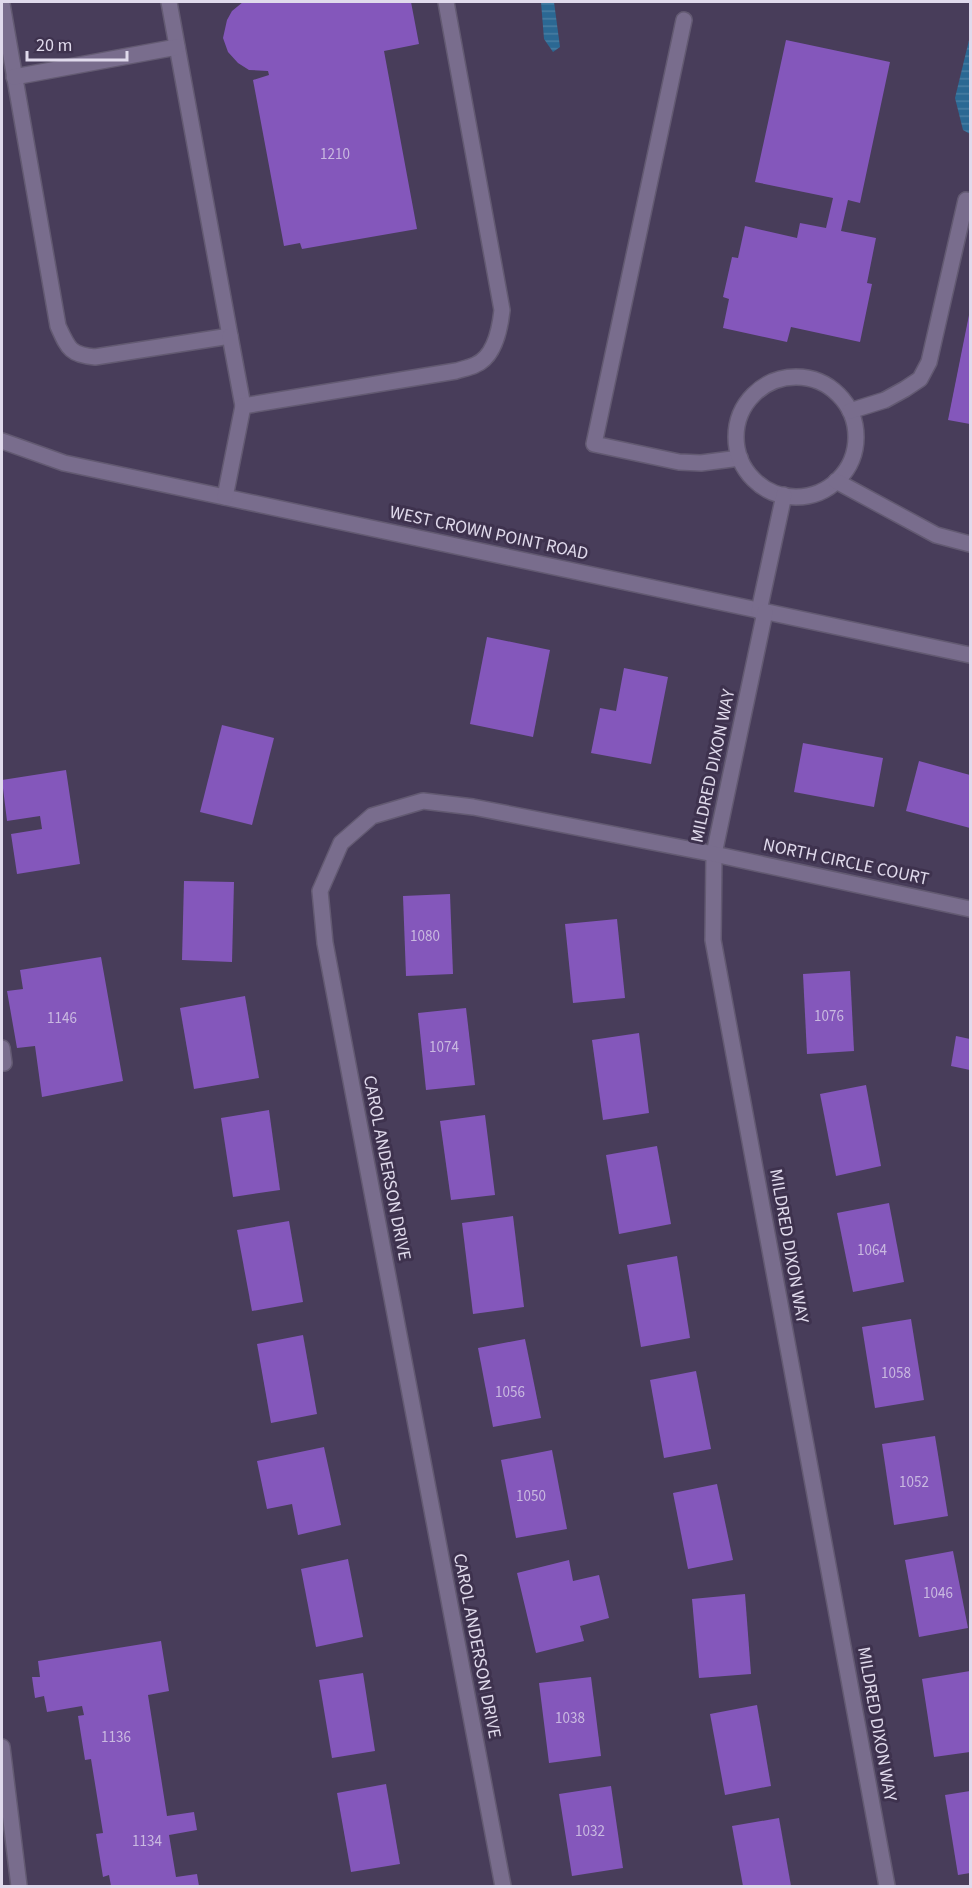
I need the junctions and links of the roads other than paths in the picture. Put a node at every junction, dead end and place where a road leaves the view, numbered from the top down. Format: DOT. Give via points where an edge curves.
graph roads {
  1 [pos="169,2"];
  2 [pos="446,2"];
  3 [pos="2,4"];
  4 [pos="684,20"];
  5 [pos="177,47"];
  6 [pos="14,77"];
  7 [pos="970,201"];
  8 [pos="230,336"];
  9 [pos="243,406"];
  10 [pos="850,411"];
  11 [pos="2,441"];
  12 [pos="740,458"];
  13 [pos="837,481"];
  14 [pos="784,495"];
  15 [pos="225,497"];
  16 [pos="970,544"];
  17 [pos="762,611"];
  18 [pos="970,655"];
  19 [pos="714,854"];
  20 [pos="970,909"];
  21 [pos="2,1048"];
  22 [pos="2,1064"];
  23 [pos="2,1747"];
  24 [pos="19,1887"];
  25 [pos="502,1887"];
  26 [pos="887,1887"];
  1 -- 5 [label="street"];
  2 -- 9 [label="street" via="502,310 500,330 492,348 478,364 456,371"];
  3 -- 6 [label="street"];
  4 -- 12 [label="street" via="594,444 679,462"];
  5 -- 6 [label="street"];
  5 -- 8 [label="street"];
  6 -- 8 [label="street" via="58,326 66,345 79,356 95,357"];
  7 -- 10 [label="street" via="966,200 929,362 920,379 885,400"];
  8 -- 9 [label="street"];
  9 -- 15 [label="street"];
  10 -- 12 [label="street" via="831,386 813,378 773,380 756,391 743,407 736,426"];
  10 -- 13 [label="street" via="857,438 853,457"];
  11 -- 15 [label="street, WEST CROWN POINT ROAD" via="64,463"];
  12 -- 14 [label="street" via="754,481"];
  13 -- 14 [label="street" via="811,496"];
  13 -- 16 [label="street" via="936,535"];
  14 -- 17 [label="street, MILDRED DIXON WAY"];
  15 -- 17 [label="street, WEST CROWN POINT ROAD"];
  17 -- 18 [label="street, WEST CROWN POINT ROAD"];
  17 -- 19 [label="street, MILDRED DIXON WAY"];
  19 -- 20 [label="street, NORTH CIRCLE COURT"];
  19 -- 25 [label="street, CAROL ANDERSON DRIVE" via="473,807 423,801 372,816 341,843 320,891 327,954"];
  19 -- 26 [label="street, MILDRED DIXON WAY" via="713,940"];
  21 -- 22 [label="street"];
  23 -- 24 [label="street"];
}
